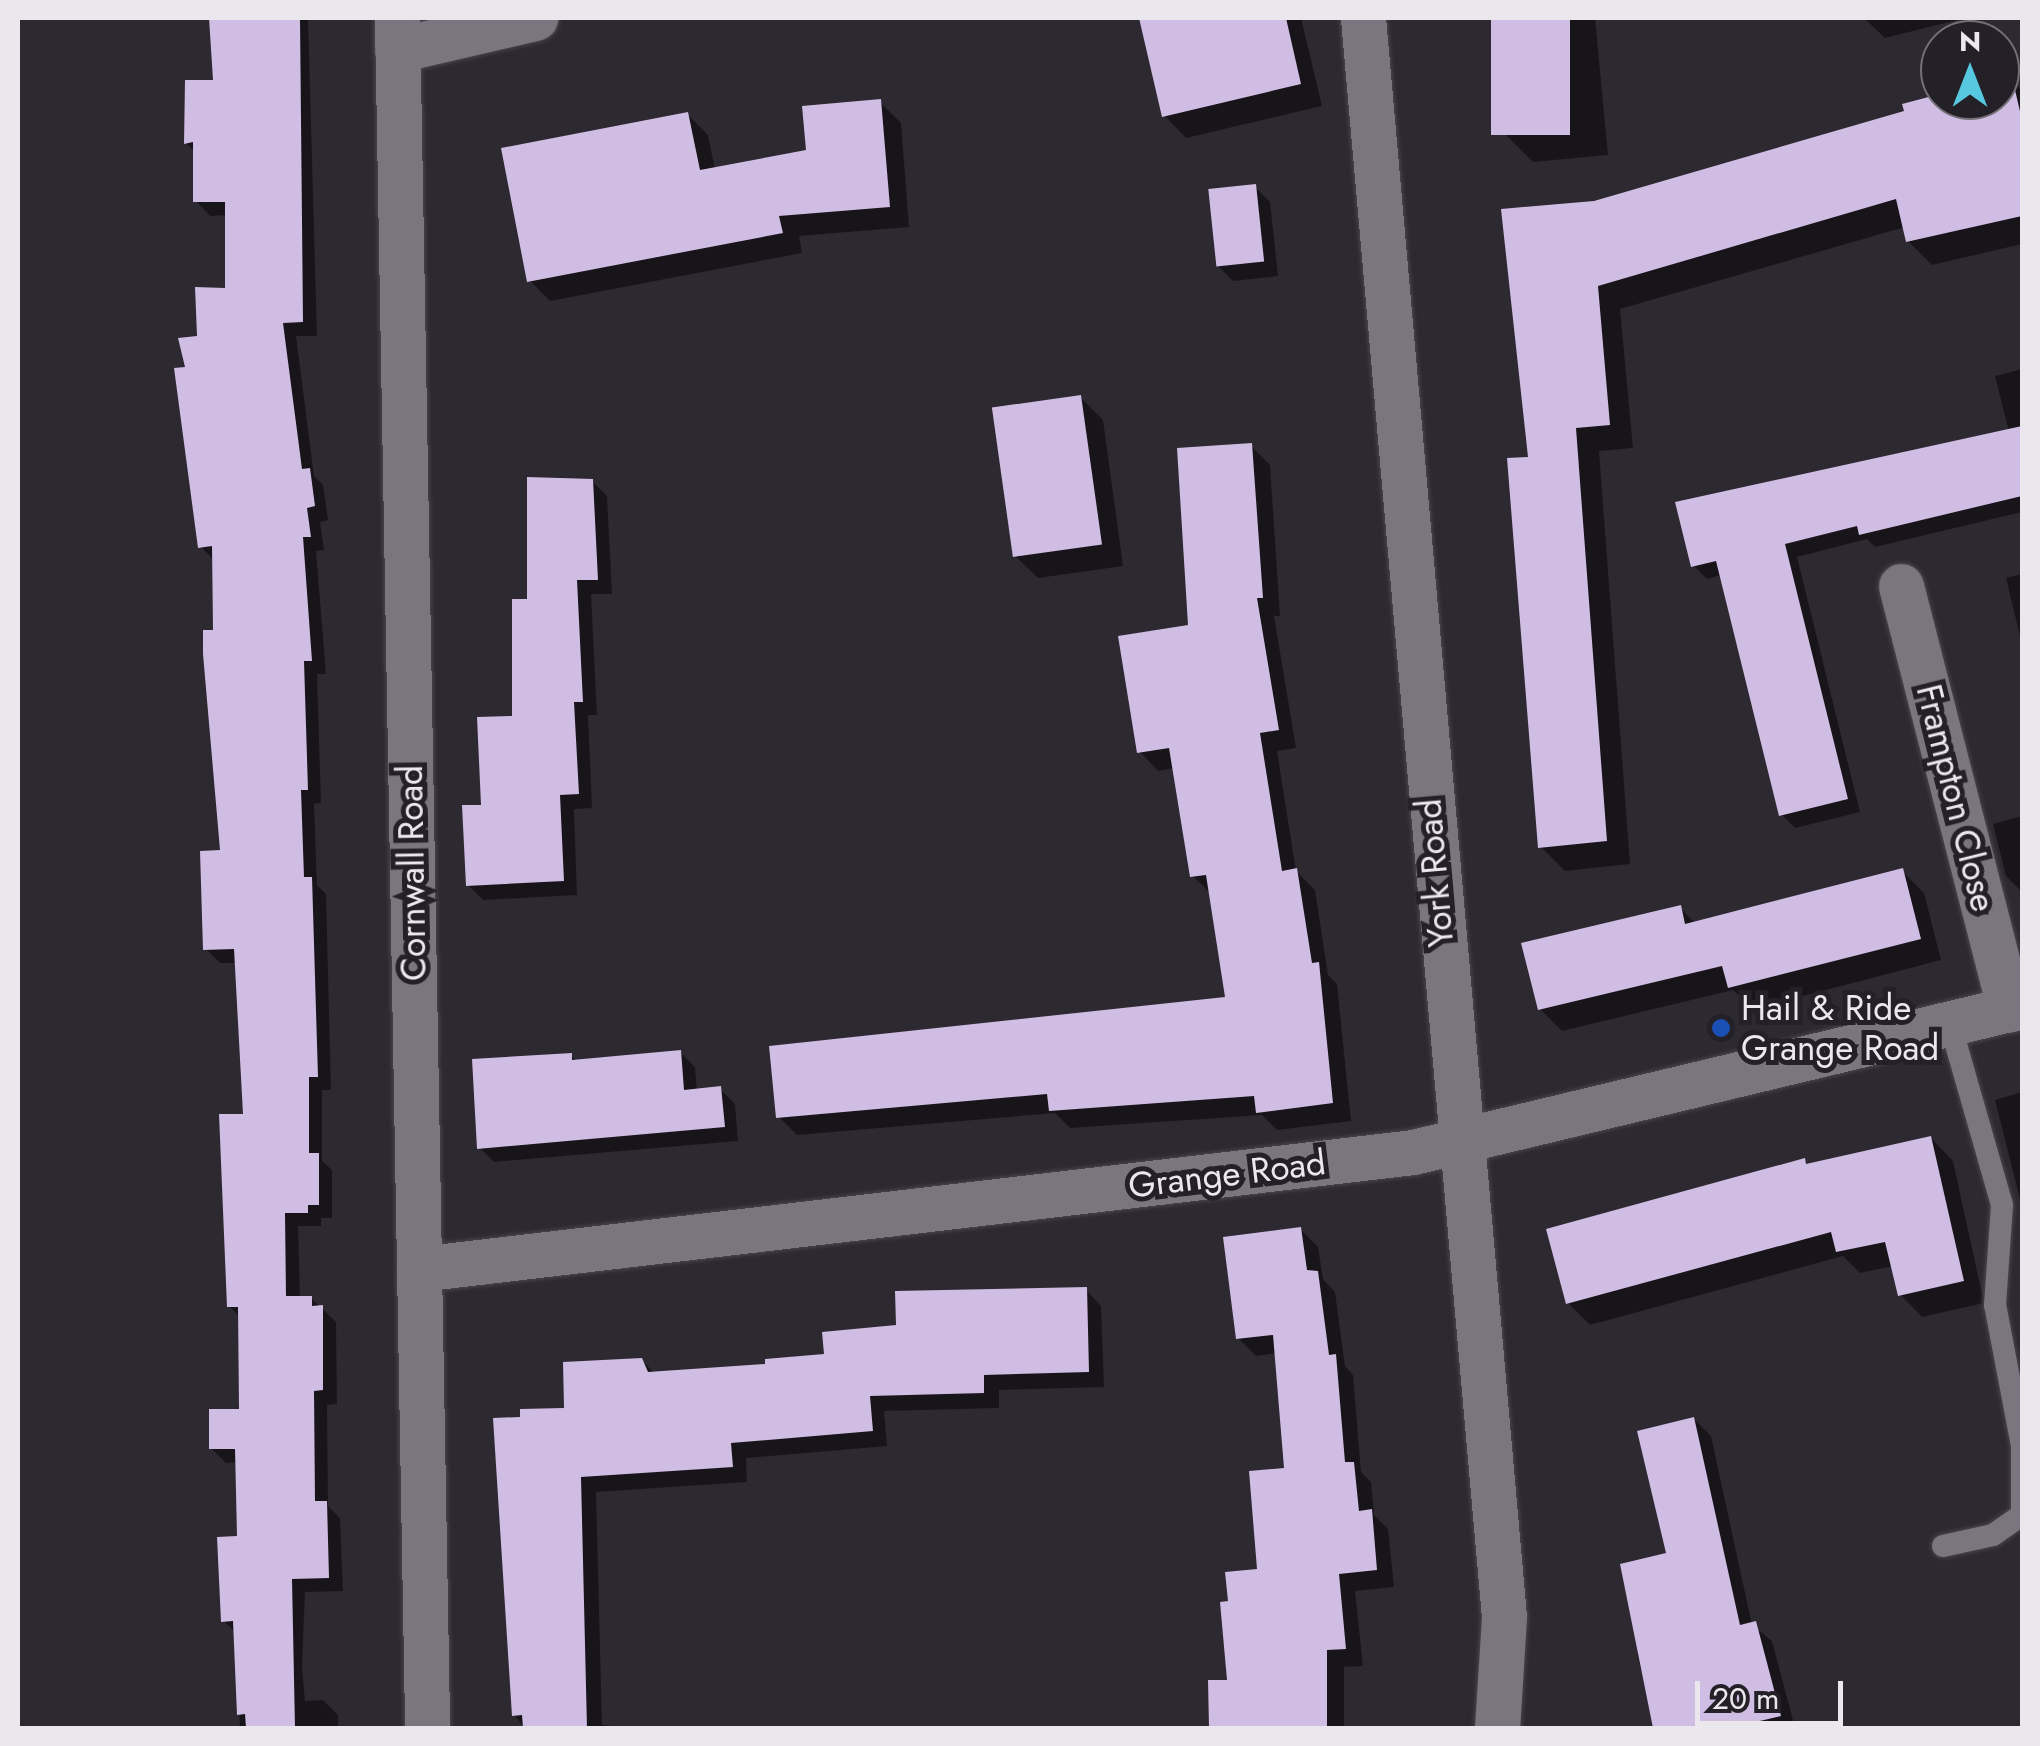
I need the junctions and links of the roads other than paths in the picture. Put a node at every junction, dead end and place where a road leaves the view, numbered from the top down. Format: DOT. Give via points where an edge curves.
graph roads {
  1 [pos="534,18"];
  2 [pos="1364,18"];
  3 [pos="397,34"];
  4 [pos="1901,586"];
  5 [pos="2016,1007"];
  6 [pos="1950,1024"];
  7 [pos="1458,1140"];
  8 [pos="420,1269"];
  9 [pos="1942,1546"];
  10 [pos="427,1728"];
  11 [pos="1497,1728"];
  1 -- 3 [label="street"];
  2 -- 7 [label="street, York Road"];
  3 -- 8 [label="street, Cornwall Road"];
  4 -- 5 [label="street, Frampton Close"];
  5 -- 6 [label="street, Grange Road"];
  6 -- 7 [label="street, Grange Road"];
  6 -- 9 [label="lane" via="2002,1205 1995,1306 2022,1446 2022,1514 1993,1535"];
  7 -- 8 [label="street, Grange Road" via="1394,1154"];
  7 -- 11 [label="street, York Road" via="1504,1617"];
  8 -- 10 [label="street, Cornwall Road"];
}
